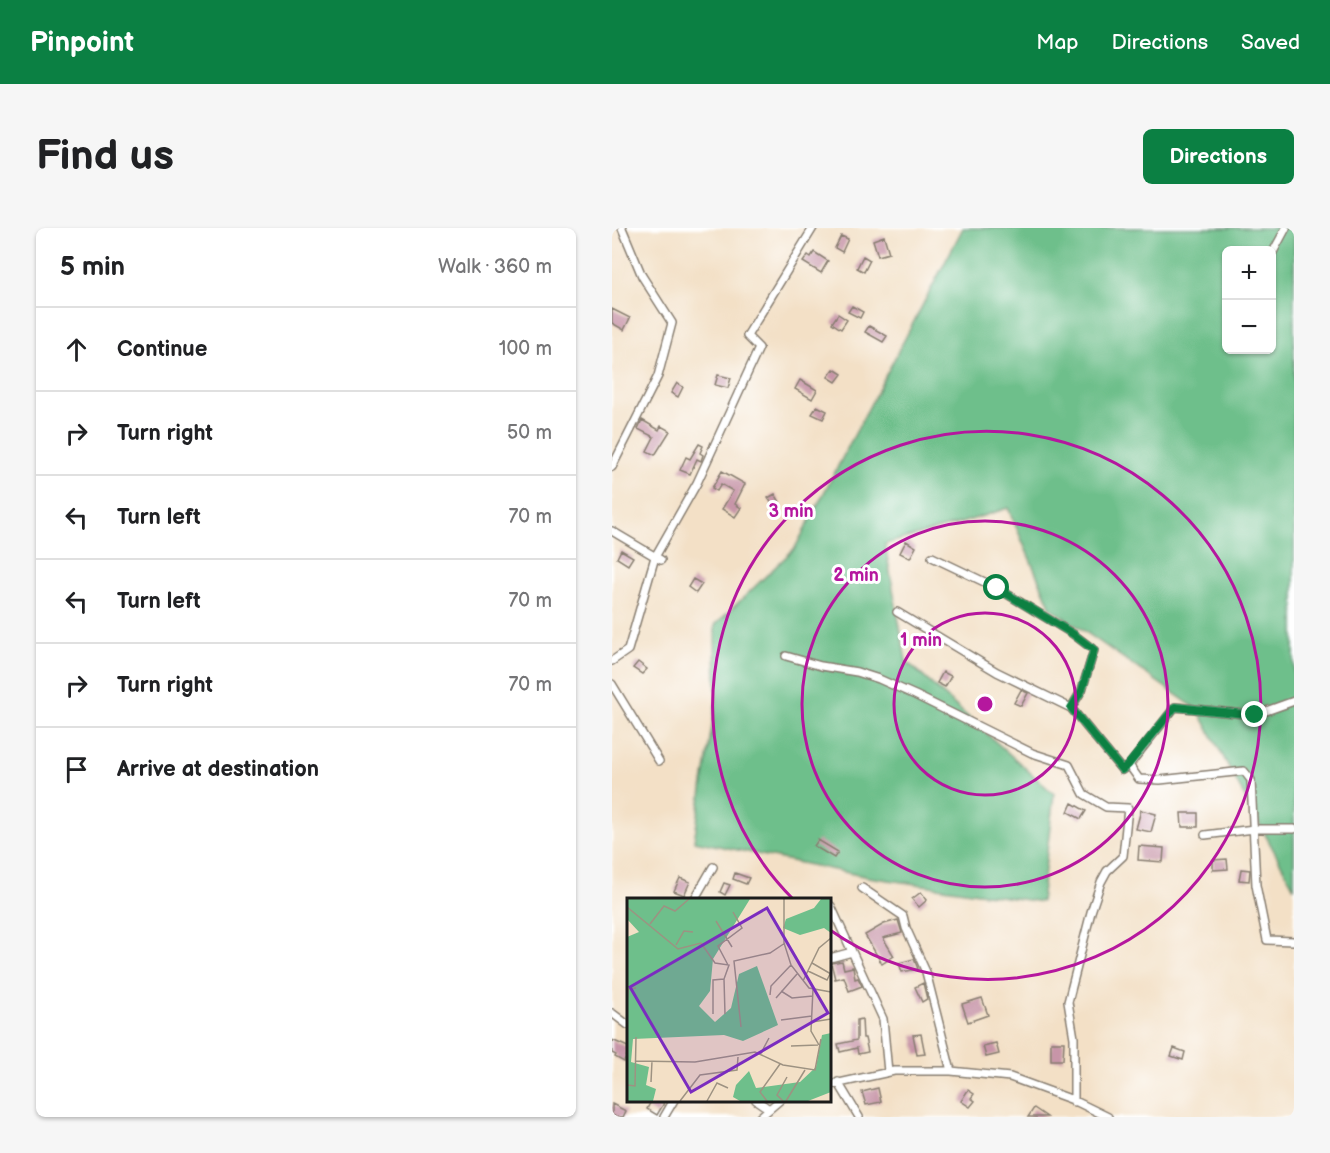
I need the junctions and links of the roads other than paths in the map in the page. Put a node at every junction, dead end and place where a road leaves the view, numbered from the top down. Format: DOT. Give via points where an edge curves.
graph roads {
  1 [pos="622,228"];
  2 [pos="813,228"];
  3 [pos="1286,228"];
  4 [pos="1276,247"];
  5 [pos="612,467"];
  6 [pos="612,531"];
  7 [pos="932,557"];
  8 [pos="658,558"];
  9 [pos="897,612"];
  10 [pos="786,656"];
  11 [pos="612,661"];
  12 [pos="612,684"];
  13 [pos="1294,701"];
  14 [pos="1071,708"];
  15 [pos="659,760"];
  16 [pos="1128,765"];
  17 [pos="1254,829"];
  18 [pos="1294,829"];
  19 [pos="1205,835"];
  20 [pos="713,867"];
  21 [pos="862,888"];
  22 [pos="695,898"];
  23 [pos="831,906"];
  24 [pos="1294,941"];
  25 [pos="852,952"];
  26 [pos="831,958"];
  27 [pos="613,1016"];
  28 [pos="627,1024"];
  29 [pos="951,1071"];
  30 [pos="888,1072"];
  31 [pos="838,1082"];
  32 [pos="831,1084"];
  33 [pos="1074,1101"];
  34 [pos="674,1102"];
  35 [pos="758,1102"];
  36 [pos="779,1102"];
  37 [pos="769,1109"];
  38 [pos="664,1117"];
  39 [pos="760,1117"];
  40 [pos="859,1117"];
  41 [pos="1108,1117"];
  1 -- 5 [label="street" via="642,276 672,323 658,376"];
  2 -- 8 [label="street" via="747,336 759,348"];
  3 -- 4 [label="street"];
  6 -- 8 [label="street"];
  7 -- 14 [label="street" via="997,588 1094,650 1082,690"];
  8 -- 11 [label="street" via="628,650"];
  9 -- 14 [label="street" via="997,672"];
  10 -- 33 [label="street" via="888,683 1032,753 1069,765 1084,794 1106,807 1128,808 1123,856 1101,882 1068,1002 1074,1038"];
  12 -- 15 [label="street"];
  13 -- 16 [label="street" via="1255,715 1175,707"];
  14 -- 16 [label="street" via="1122,770"];
  16 -- 17 [label="street" via="1139,778 1160,780 1244,771 1251,780"];
  17 -- 18 [label="street"];
  17 -- 19 [label="street"];
  17 -- 24 [label="street" via="1256,885 1267,940"];
  20 -- 22 [label="street"];
  21 -- 29 [label="street" via="903,916 926,972"];
  23 -- 25 [label="street"];
  25 -- 26 [label="street"];
  25 -- 30 [label="street" via="882,1019"];
  27 -- 28 [label="street"];
  29 -- 30 [label="street"];
  29 -- 33 [label="street" via="1010,1077"];
  30 -- 31 [label="street"];
  31 -- 32 [label="street"];
  31 -- 40 [label="street"];
  33 -- 41 [label="street"];
  34 -- 38 [label="street"];
  35 -- 37 [label="street"];
  36 -- 37 [label="street"];
  37 -- 39 [label="street"];
}
